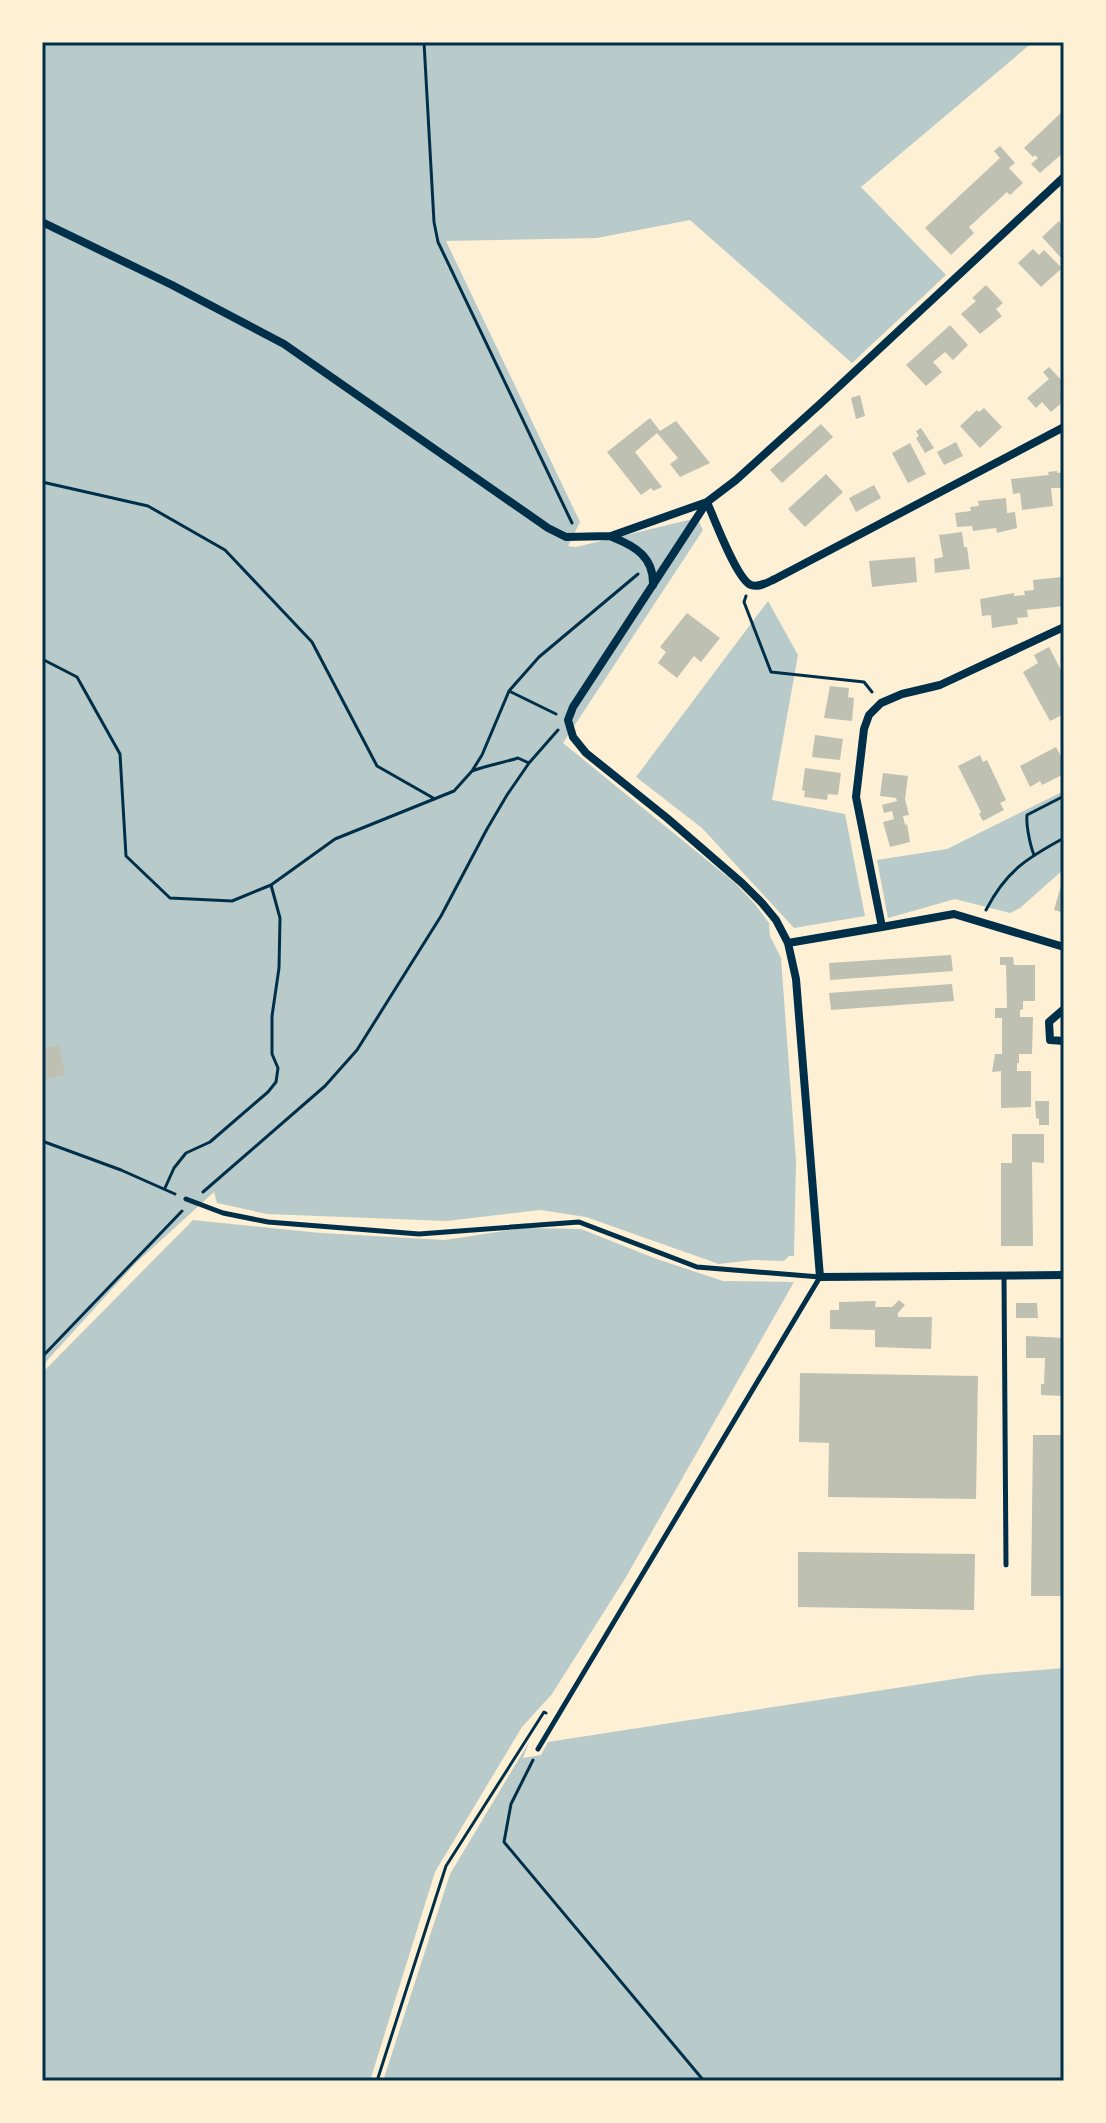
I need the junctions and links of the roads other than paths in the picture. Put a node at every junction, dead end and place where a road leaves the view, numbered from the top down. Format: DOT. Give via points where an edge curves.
graph roads {
  1 [pos="1064,177"];
  2 [pos="42,222"];
  3 [pos="1064,427"];
  4 [pos="707,502"];
  5 [pos="611,536"];
  6 [pos="653,586"];
  7 [pos="1064,627"];
  8 [pos="882,927"];
  9 [pos="788,943"];
  10 [pos="1064,947"];
  11 [pos="1064,1009"];
  12 [pos="1064,1041"];
  13 [pos="188,1200"];
  14 [pos="1064,1275"];
  15 [pos="1004,1276"];
  16 [pos="820,1277"];
  17 [pos="1006,1565"];
  18 [pos="538,1749"];
  1 -- 4 [label="street"];
  2 -- 5 [label="street" via="284,344 548,528 566,537"];
  3 -- 4 [label="street" via="758,586 742,578"];
  4 -- 5 [label="street"];
  4 -- 6 [label="street"];
  5 -- 6 [label="street" via="631,544 651,564"];
  6 -- 9 [label="street" via="573,707 568,720 573,737 742,883 776,920"];
  7 -- 8 [label="street" via="940,685 881,703 869,715 856,797"];
  8 -- 9 [label="street"];
  8 -- 10 [label="street" via="954,914"];
  9 -- 16 [label="street" via="796,979"];
  11 -- 12 [label="street" via="1049,1022 1050,1040"];
  13 -- 16 [label="lane" via="268,1222 419,1234 579,1222 697,1267"];
  14 -- 15 [label="street"];
  15 -- 16 [label="street"];
  15 -- 17 [label="lane"];
  16 -- 18 [label="lane"];
}
